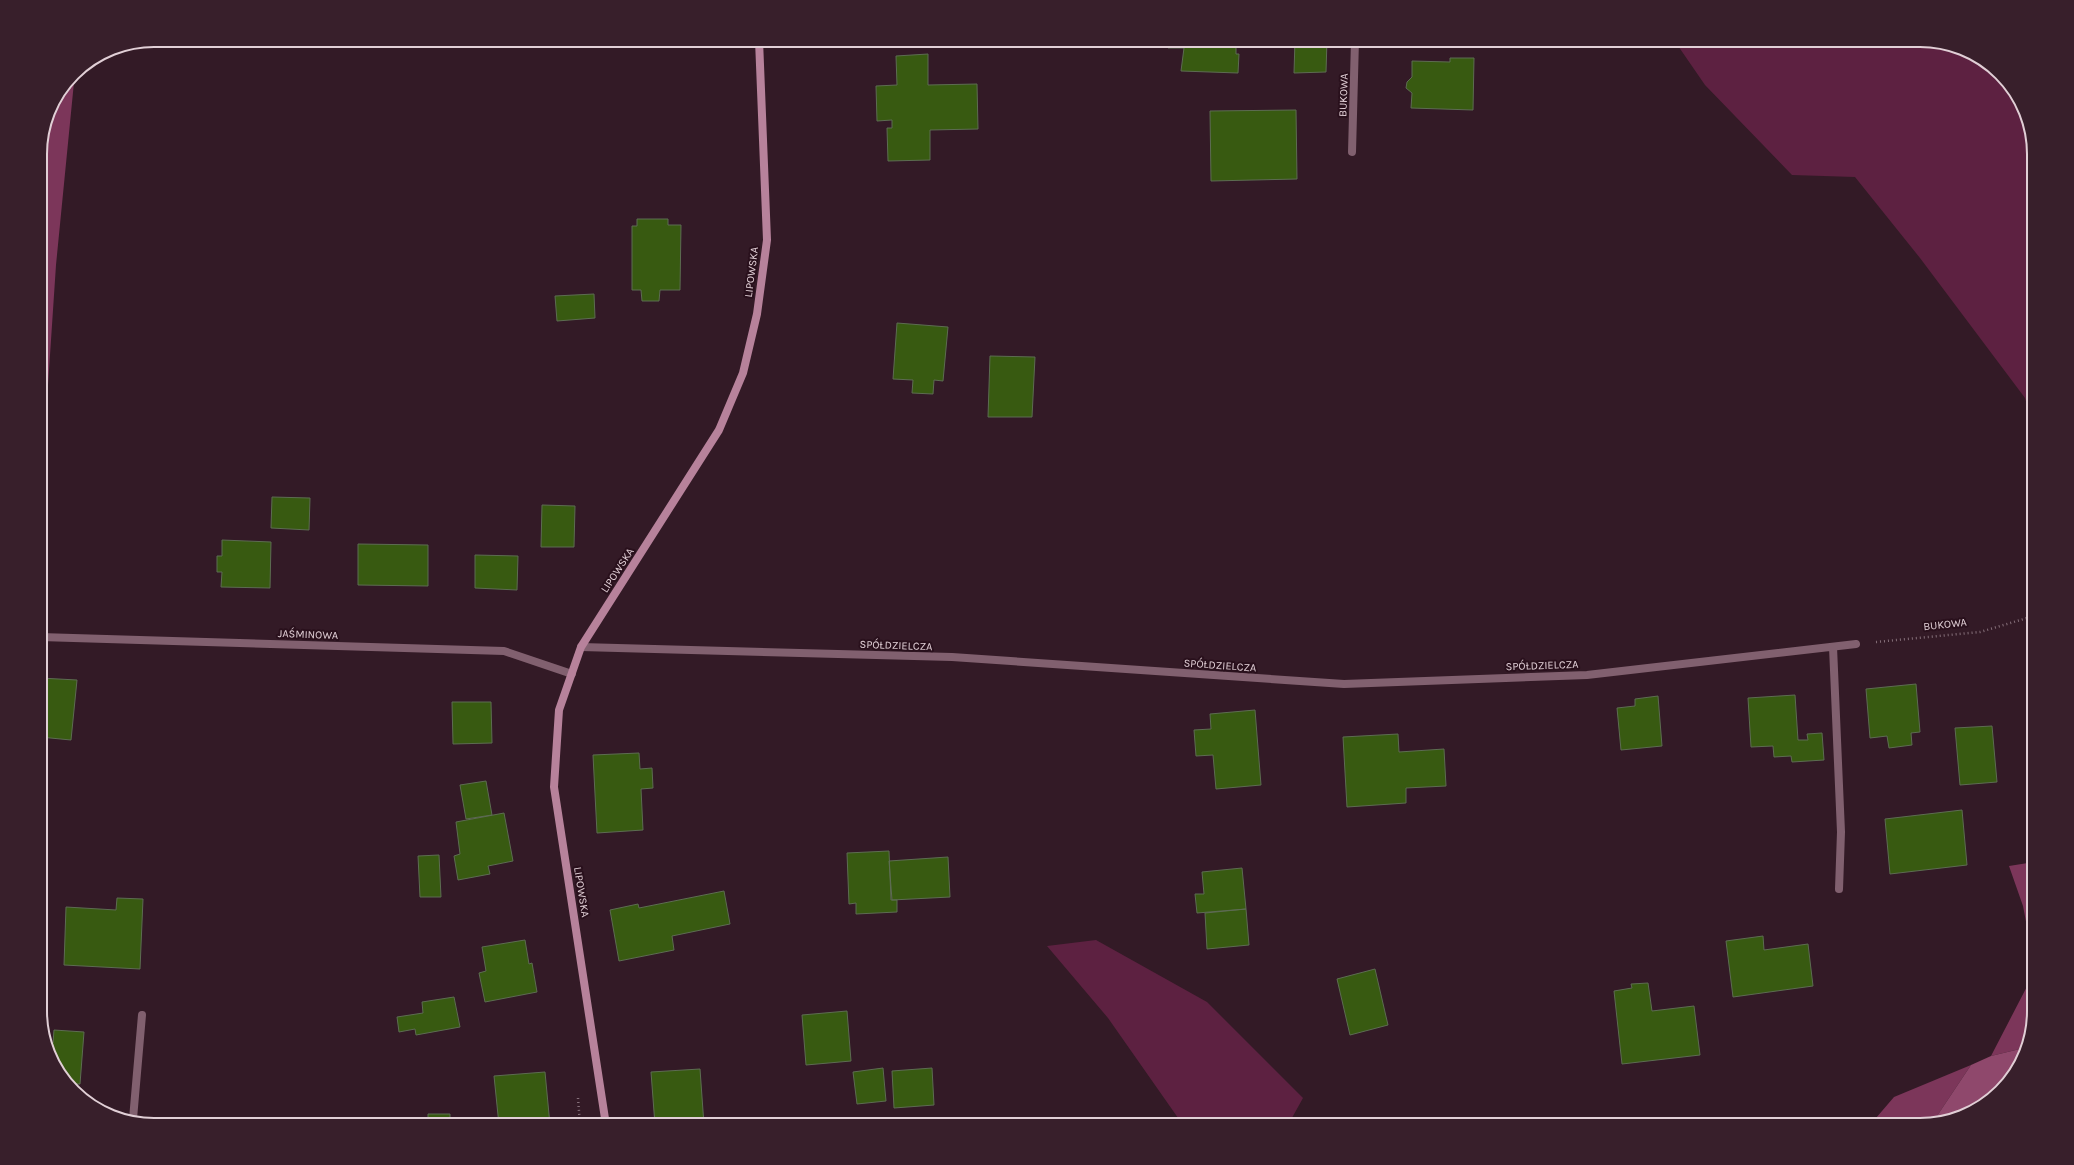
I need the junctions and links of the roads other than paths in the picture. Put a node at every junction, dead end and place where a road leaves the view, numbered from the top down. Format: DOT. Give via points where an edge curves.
graph roads {
  1 [pos="759,47"];
  2 [pos="1356,47"];
  3 [pos="1352,152"];
  4 [pos="47,637"];
  5 [pos="1856,644"];
  6 [pos="1833,646"];
  7 [pos="581,647"];
  8 [pos="572,674"];
  9 [pos="1839,889"];
  10 [pos="142,1015"];
  11 [pos="133,1116"];
  12 [pos="605,1118"];
  1 -- 7 [label="street, LIPOWSKA" via="767,240 757,314 743,373 719,430"];
  2 -- 3 [label="street, BUKOWA"];
  4 -- 8 [label="street, JAŚMINOWA" via="504,651"];
  5 -- 6 [label="street, SPÓŁDZIELCZA"];
  6 -- 7 [label="street, SPÓŁDZIELCZA" via="1587,675 1344,684 952,657"];
  6 -- 9 [label="street" via="1841,832"];
  7 -- 8 [label="street, LIPOWSKA"];
  8 -- 12 [label="street, LIPOWSKA" via="559,710 554,787"];
  10 -- 11 [label="street"];
}
